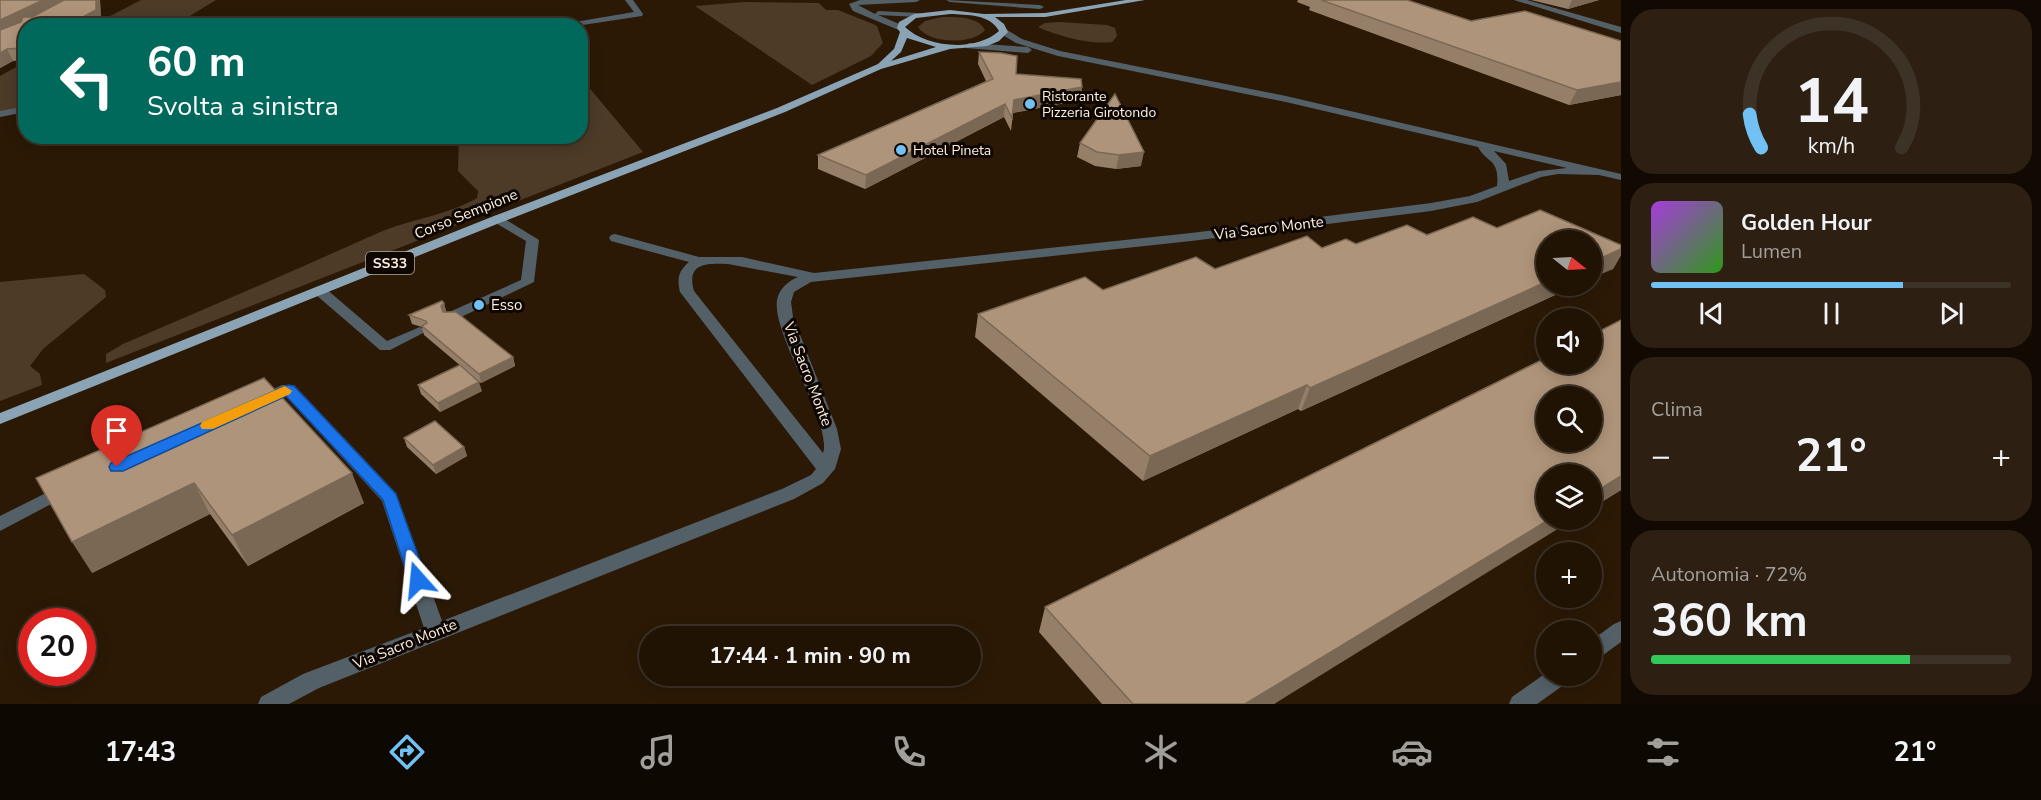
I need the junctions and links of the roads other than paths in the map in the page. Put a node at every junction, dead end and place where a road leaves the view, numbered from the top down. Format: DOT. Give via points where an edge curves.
graph roads {
  1 [pos="629,0"];
  2 [pos="916,0"];
  3 [pos="950,0"];
  4 [pos="1141,0"];
  5 [pos="1518,0"];
  6 [pos="1043,11"];
  7 [pos="864,12"];
  8 [pos="918,15"];
  9 [pos="976,15"];
  10 [pos="588,21"];
  11 [pos="1004,30"];
  12 [pos="1621,30"];
  13 [pos="903,31"];
  14 [pos="951,46"];
  15 [pos="969,46"];
  16 [pos="1058,53"];
  17 [pos="878,68"];
  18 [pos="18,111"];
  19 [pos="0,114"];
  20 [pos="1470,141"];
  21 [pos="1600,172"];
  22 [pos="1621,177"];
  23 [pos="1503,186"];
  24 [pos="498,219"];
  25 [pos="615,238"];
  26 [pos="699,261"];
  27 [pos="814,277"];
  28 [pos="320,291"];
  29 [pos="452,316"];
  30 [pos="420,331"];
  31 [pos="246,409"];
  32 [pos="0,419"];
  33 [pos="826,469"];
  34 [pos="85,481"];
  35 [pos="0,524"];
  36 [pos="1621,630"];
  37 [pos="436,632"];
  38 [pos="1602,644"];
  39 [pos="1545,686"];
  40 [pos="269,704"];
  41 [pos="1520,704"];
  1 -- 10 [label="street" via="639,14"];
  2 -- 7 [label="street" via="853,4"];
  3 -- 6 [label="street"];
  4 -- 6 [label="main road"];
  5 -- 12 [label="street"];
  6 -- 9 [label="main road"];
  6 -- 11 [label="main road"];
  7 -- 8 [label="street"];
  7 -- 13 [label="street"];
  8 -- 9 [label="main road"];
  8 -- 13 [label="main road" via="907,19"];
  9 -- 11 [label="main road" via="994,21"];
  11 -- 15 [label="main road" via="995,40"];
  11 -- 16 [label="street" via="1019,40"];
  13 -- 14 [label="main road" via="922,42"];
  13 -- 17 [label="main road, Corso Sempione / SS33" via="898,50"];
  14 -- 15 [label="main road"];
  14 -- 17 [label="main road, Corso Sempione / SS33"];
  15 -- 16 [label="street"];
  16 -- 20 [label="street"];
  17 -- 24 [label="main road, Corso Sempione / SS33" via="781,110"];
  18 -- 19 [label="street"];
  20 -- 21 [label="street"];
  20 -- 23 [label="street" via="1496,157 1505,175"];
  21 -- 22 [label="street"];
  21 -- 23 [label="street, Via Sacro Monte" via="1558,171"];
  23 -- 27 [label="street, Via Sacro Monte" via="1473,199 1431,207"];
  24 -- 28 [label="main road, Corso Sempione / SS33"];
  24 -- 29 [label="street" via="533,240 527,282"];
  25 -- 26 [label="street"];
  26 -- 27 [label="street" via="752,263"];
  26 -- 33 [label="street" via="688,270 684,280 687,292"];
  27 -- 33 [label="street, Via Sacro Monte" via="791,286 784,298 786,317 830,429 833,450"];
  28 -- 30 [label="street" via="386,346"];
  28 -- 32 [label="main road, Corso Sempione / SS33"];
  31 -- 37 [label="street" via="288,389 390,498"];
  33 -- 37 [label="street, Via Sacro Monte" via="817,479 788,494"];
  34 -- 35 [label="street"];
  36 -- 38 [label="street"];
  37 -- 40 [label="street, Via Sacro Monte" via="311,681"];
  39 -- 41 [label="street"];
}
